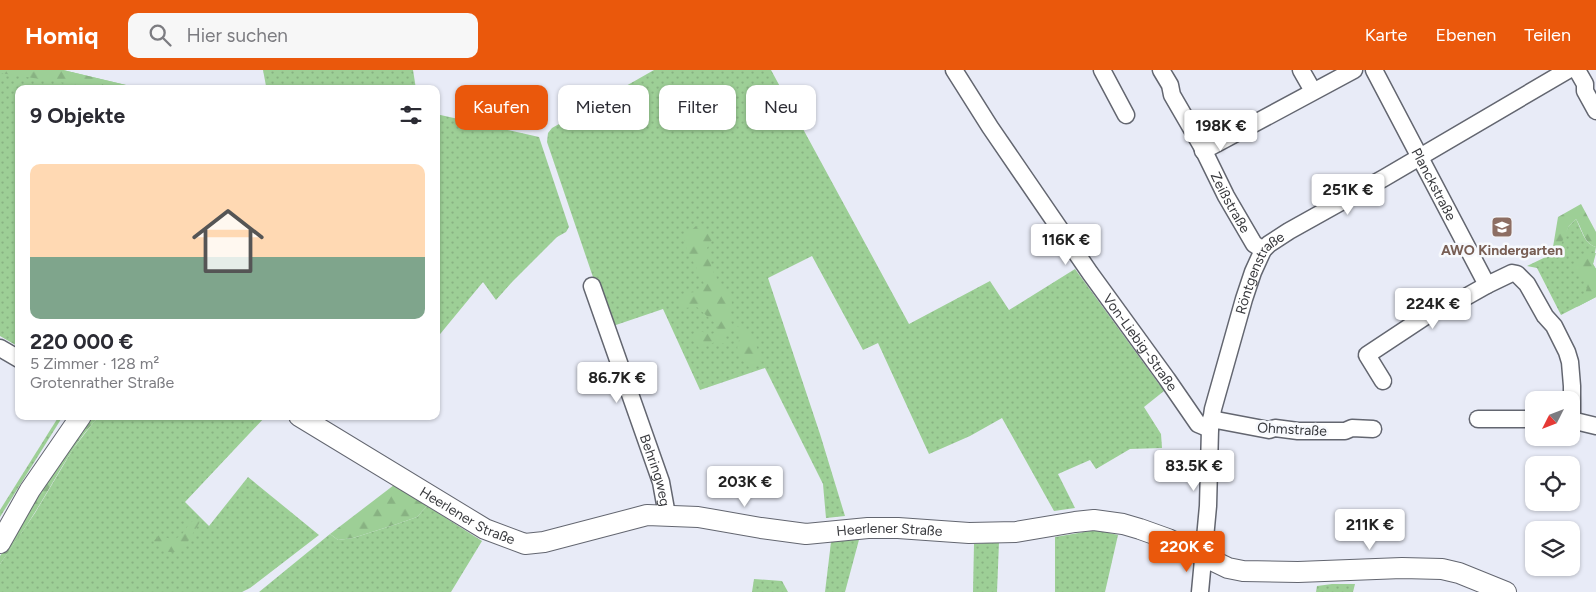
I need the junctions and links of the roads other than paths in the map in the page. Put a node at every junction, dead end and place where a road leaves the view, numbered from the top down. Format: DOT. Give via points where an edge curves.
graph roads {
  1 [pos="954,70"];
  2 [pos="1102,70"];
  3 [pos="1161,70"];
  4 [pos="1301,70"];
  5 [pos="1354,70"];
  6 [pos="1374,70"];
  7 [pos="1568,70"];
  8 [pos="1577,70"];
  9 [pos="1312,91"];
  10 [pos="1596,111"];
  11 [pos="1126,115"];
  12 [pos="1203,151"];
  13 [pos="1419,158"];
  14 [pos="1264,250"];
  15 [pos="1487,285"];
  16 [pos="592,286"];
  17 [pos="0,348"];
  18 [pos="15,357"];
  19 [pos="1384,381"];
  20 [pos="1570,391"];
  21 [pos="1478,419"];
  22 [pos="1525,419"];
  23 [pos="78,420"];
  24 [pos="306,420"];
  25 [pos="1580,422"];
  26 [pos="1210,424"];
  27 [pos="1596,426"];
  28 [pos="1373,429"];
  29 [pos="667,515"];
  30 [pos="0,543"];
  31 [pos="1203,557"];
  32 [pos="1200,592"];
  33 [pos="1506,592"];
  1 -- 26 [label="street, Von-Liebig-Straße" via="1090,273 1198,424"];
  2 -- 11 [label="street"];
  3 -- 12 [label="street, Zeißstraße"];
  4 -- 9 [label="street"];
  5 -- 9 [label="street"];
  6 -- 13 [label="street, Planckstraße"];
  7 -- 13 [label="street, Röntgenstraße"];
  8 -- 10 [label="street"];
  9 -- 12 [label="street"];
  12 -- 14 [label="street, Zeißstraße" via="1254,244"];
  13 -- 14 [label="street, Röntgenstraße" via="1288,231"];
  13 -- 15 [label="street, Planckstraße"];
  14 -- 26 [label="street, Röntgenstraße" via="1253,272 1223,366"];
  15 -- 19 [label="street" via="1448,307 1438,308 1367,355"];
  15 -- 20 [label="street" via="1512,273 1527,284 1554,326 1570,362"];
  16 -- 29 [label="street, Behringweg" via="661,482"];
  17 -- 18 [label="street"];
  21 -- 22 [label="street"];
  23 -- 30 [label="main road" via="30,490"];
  24 -- 29 [label="main road, Heerlener Straße" via="485,529 525,544 648,515"];
  25 -- 27 [label="street"];
  26 -- 28 [label="street, Ohmstraße" via="1269,430"];
  26 -- 31 [label="street" via="1210,483"];
  29 -- 31 [label="main road, Heerlener Straße" via="806,534 868,528 1016,532 1094,520 1123,524 1168,538"];
  31 -- 32 [label="street"];
  31 -- 33 [label="main road, Heerlener Straße" via="1244,571 1442,569"];
}
